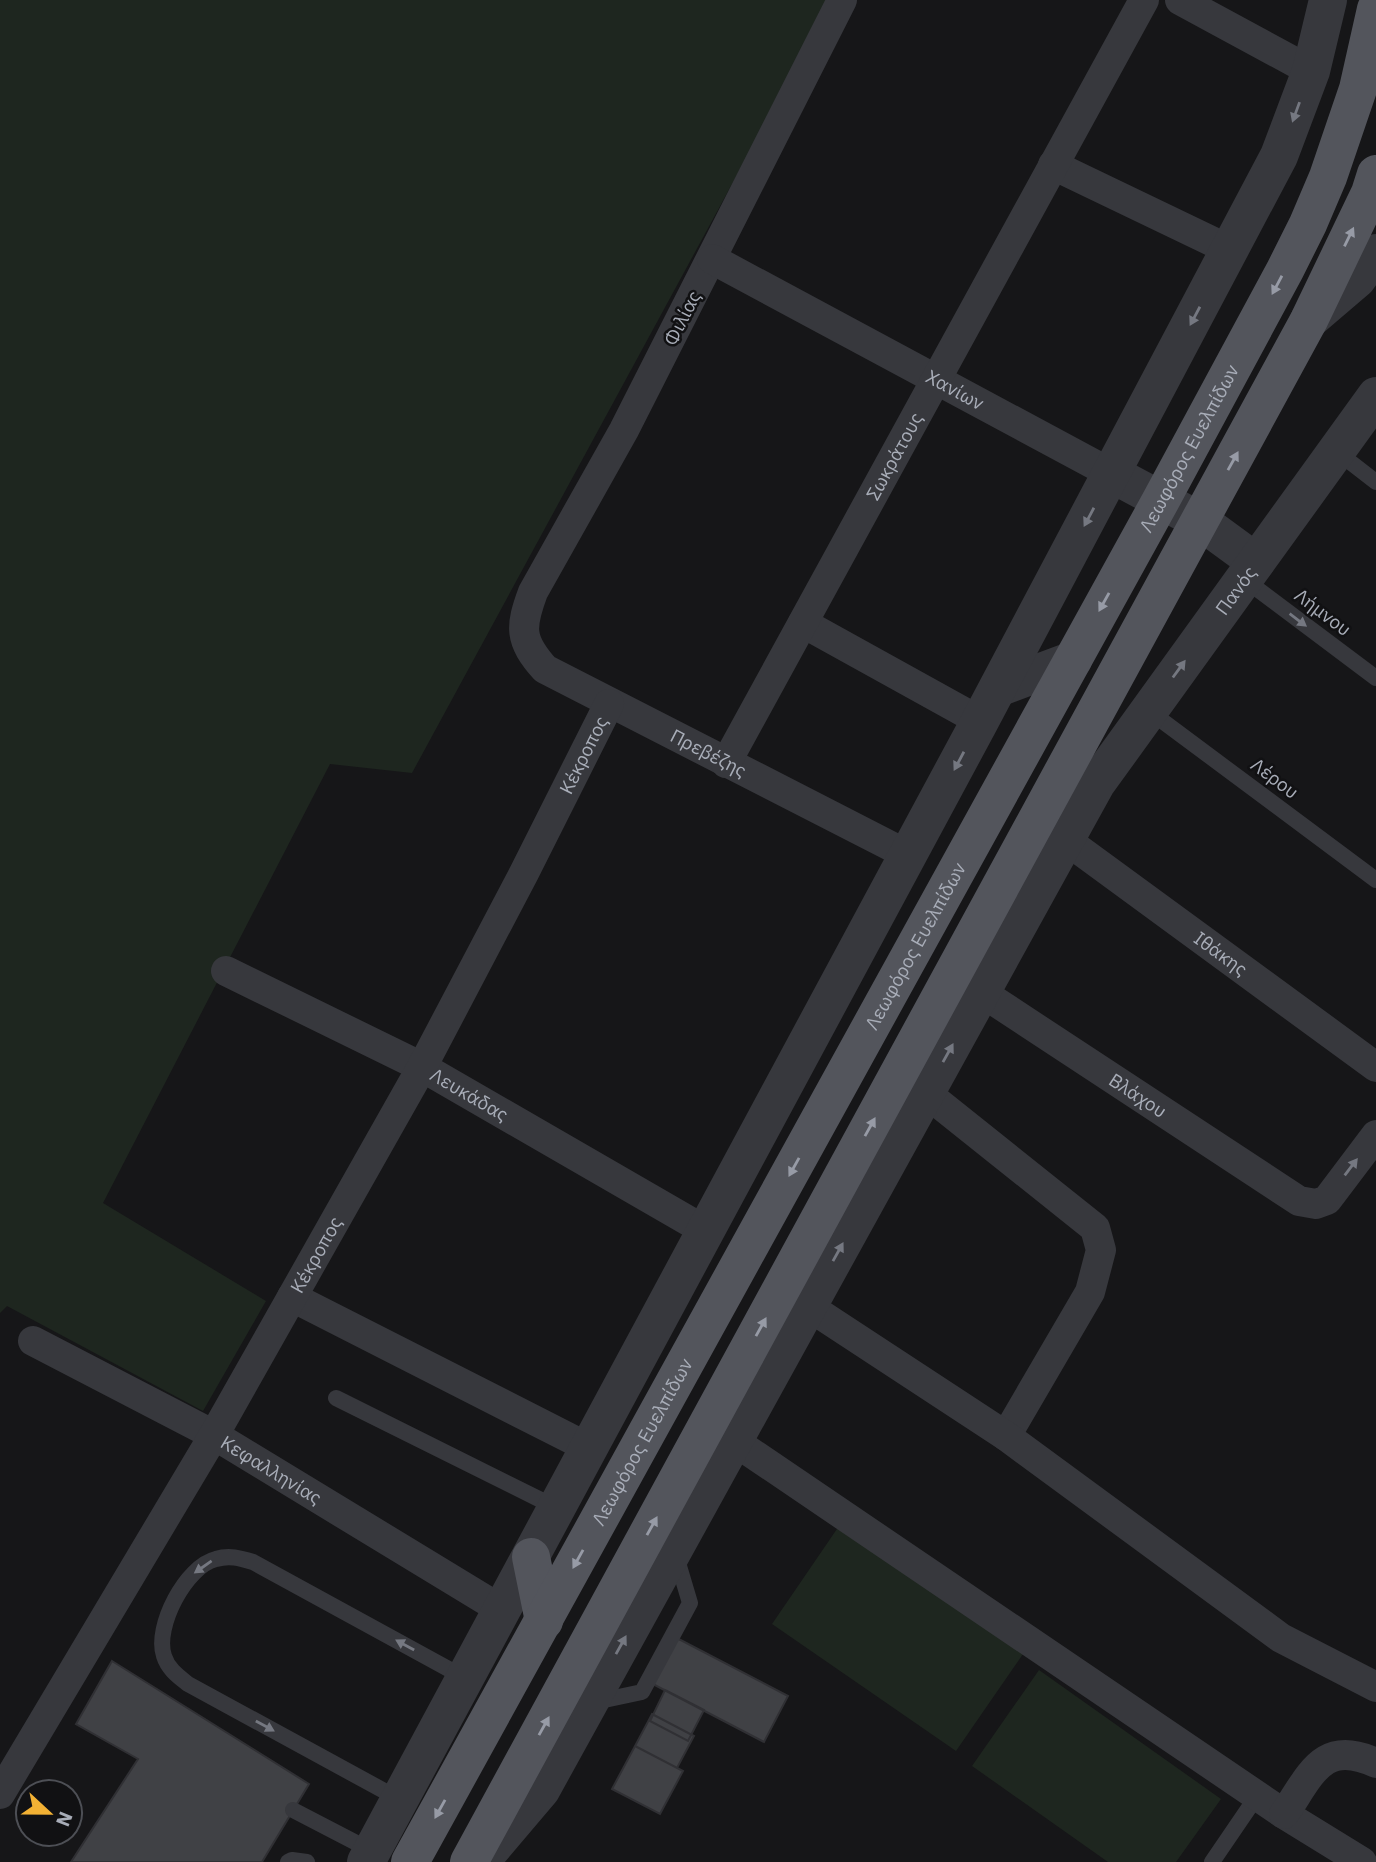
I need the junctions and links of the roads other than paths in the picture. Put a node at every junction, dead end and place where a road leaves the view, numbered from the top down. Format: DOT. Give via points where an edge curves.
graph roads {
  1 [pos="842,0"];
  2 [pos="1144,0"];
  3 [pos="1180,0"];
  4 [pos="1328,0"];
  5 [pos="1376,9"];
  6 [pos="1311,71"];
  7 [pos="1279,156"];
  8 [pos="1053,165"];
  9 [pos="1376,174"];
  10 [pos="1328,177"];
  11 [pos="1230,250"];
  12 [pos="1376,253"];
  13 [pos="712,259"];
  14 [pos="1309,320"];
  15 [pos="935,380"];
  16 [pos="1376,396"];
  17 [pos="1336,451"];
  18 [pos="1112,474"];
  19 [pos="1376,482"];
  20 [pos="1161,500"];
  21 [pos="1200,521"];
  22 [pos="1255,564"];
  23 [pos="803,623"];
  24 [pos="524,635"];
  25 [pos="1073,660"];
  26 [pos="1376,678"];
  27 [pos="998,688"];
  28 [pos="609,704"];
  29 [pos="1149,711"];
  30 [pos="980,722"];
  31 [pos="726,763"];
  32 [pos="1084,771"];
  33 [pos="1066,840"];
  34 [pos="908,855"];
  35 [pos="1376,880"];
  36 [pos="226,971"];
  37 [pos="966,985"];
  38 [pos="863,1042"];
  39 [pos="422,1067"];
  40 [pos="1376,1067"];
  41 [pos="787,1080"];
  42 [pos="926,1093"];
  43 [pos="1376,1135"];
  44 [pos="706,1231"];
  45 [pos="292,1297"];
  46 [pos="795,1298"];
  47 [pos="33,1341"];
  48 [pos="337,1398"];
  49 [pos="214,1435"];
  50 [pos="1006,1436"];
  51 [pos="734,1441"];
  52 [pos="589,1448"];
  53 [pos="557,1508"];
  54 [pos="531,1557"];
  55 [pos="502,1610"];
  56 [pos="544,1621"];
  57 [pos="465,1678"];
  58 [pos="1376,1687"];
  59 [pos="1376,1763"];
  60 [pos="0,1794"];
  61 [pos="1257,1796"];
  62 [pos="400,1800"];
  63 [pos="293,1810"];
  64 [pos="1284,1814"];
  65 [pos="369,1857"];
  66 [pos="288,1862"];
  67 [pos="307,1862"];
  68 [pos="410,1862"];
  69 [pos="469,1862"];
  70 [pos="480,1862"];
  71 [pos="1212,1862"];
  72 [pos="1362,1862"];
  1 -- 13 [label="street, Φιλίας"];
  2 -- 8 [label="street, Σωκράτους"];
  3 -- 6 [label="street"];
  4 -- 6 [label="street"];
  5 -- 10 [label="main road, Λεωφόρος Ευελπίδων" via="1358,89"];
  6 -- 7 [label="street, one-way"];
  7 -- 10 [label="street"];
  7 -- 11 [label="street"];
  8 -- 11 [label="street"];
  8 -- 15 [label="street, Σωκράτους"];
  14 -- 9 [label="main road, one-way"];
  10 -- 20 [label="main road, Λεωφόρος Ευελπίδων, one-way" via="1285,270"];
  11 -- 18 [label="street, one-way"];
  12 -- 14 [label="street" via="1357,279"];
  13 -- 15 [label="street, Χανίων"];
  13 -- 24 [label="street, Φιλίας" via="533,592 525,612"];
  21 -- 14 [label="main road, one-way"];
  15 -- 18 [label="street, Χανίων"];
  15 -- 23 [label="street, Σωκράτους"];
  16 -- 17 [label="street, Πανός"];
  17 -- 19 [label="lane"];
  17 -- 22 [label="street, Πανός"];
  18 -- 20 [label="street, Χανίων"];
  18 -- 27 [label="street, one-way"];
  20 -- 21 [label="street, Χανίων"];
  20 -- 25 [label="main road, Λεωφόρος Ευελπίδων, one-way"];
  21 -- 22 [label="street, Χανίων" via="1239,532"];
  21 -- 32 [label="main road"];
  22 -- 26 [label="lane, Λήμνου, one-way"];
  29 -- 22 [label="street, Πανός, one-way"];
  23 -- 30 [label="street"];
  23 -- 31 [label="street, Σωκράτους"];
  24 -- 28 [label="street, Πρεβέζης" via="530,652 545,669"];
  25 -- 27 [label="street"];
  25 -- 38 [label="main road, Λεωφόρος Ευελπίδων"];
  27 -- 30 [label="street"];
  28 -- 31 [label="street, Πρεβέζης"];
  28 -- 39 [label="street, Κέκροπος"];
  29 -- 32 [label="street, Πανός"];
  29 -- 35 [label="lane, Λέρου"];
  30 -- 34 [label="street, one-way"];
  31 -- 34 [label="street, Πρεβέζης"];
  32 -- 33 [label="street, Πανός"];
  32 -- 37 [label="main road"];
  33 -- 37 [label="street, Πανός"];
  33 -- 40 [label="street, Ιθάκης"];
  34 -- 41 [label="street"];
  36 -- 39 [label="street, Λευκάδας"];
  42 -- 37 [label="street, Πανός, one-way"];
  37 -- 43 [label="street, Βλάχου, one-way" via="1299,1201 1316,1204 1327,1199"];
  46 -- 37 [label="main road, one-way"];
  38 -- 41 [label="street"];
  38 -- 56 [label="main road, Λεωφόρος Ευελπίδων, one-way"];
  39 -- 44 [label="street, Λευκάδας"];
  39 -- 45 [label="street, Κέκροπος"];
  41 -- 44 [label="street"];
  46 -- 42 [label="street, Πανός, one-way"];
  42 -- 50 [label="street" via="1095,1228 1101,1250 1090,1292"];
  44 -- 52 [label="street"];
  45 -- 49 [label="street, Κέκροπος"];
  45 -- 52 [label="street"];
  46 -- 50 [label="street"];
  46 -- 51 [label="street, Πανός"];
  69 -- 46 [label="main road, one-way"];
  47 -- 49 [label="street, Κεφαλληνίας"];
  48 -- 53 [label="lane"];
  49 -- 55 [label="street, Κεφαλληνίας"];
  49 -- 60 [label="street, Κέκροπος"];
  50 -- 58 [label="street" via="1281,1638"];
  51 -- 61 [label="street"];
  70 -- 51 [label="street, Πανός, one-way" via="541,1790"];
  52 -- 53 [label="street"];
  53 -- 54 [label="street"];
  54 -- 55 [label="street"];
  54 -- 56 [label="main road"];
  55 -- 57 [label="street"];
  56 -- 68 [label="main road, Λεωφόρος Ευελπίδων, one-way"];
  57 -- 62 [label="street"];
  57 -- 62 [label="lane, one-way" via="253,1562 234,1556 214,1559 197,1569 185,1584 162,1637 164,1656 173,1672"];
  59 -- 64 [label="street" via="1359,1755 1340,1754 1321,1761"];
  61 -- 64 [label="street"];
  61 -- 71 [label="lane"];
  62 -- 65 [label="street"];
  63 -- 65 [label="lane"];
  64 -- 72 [label="street"];
  66 -- 67 [label="lane"];
}
